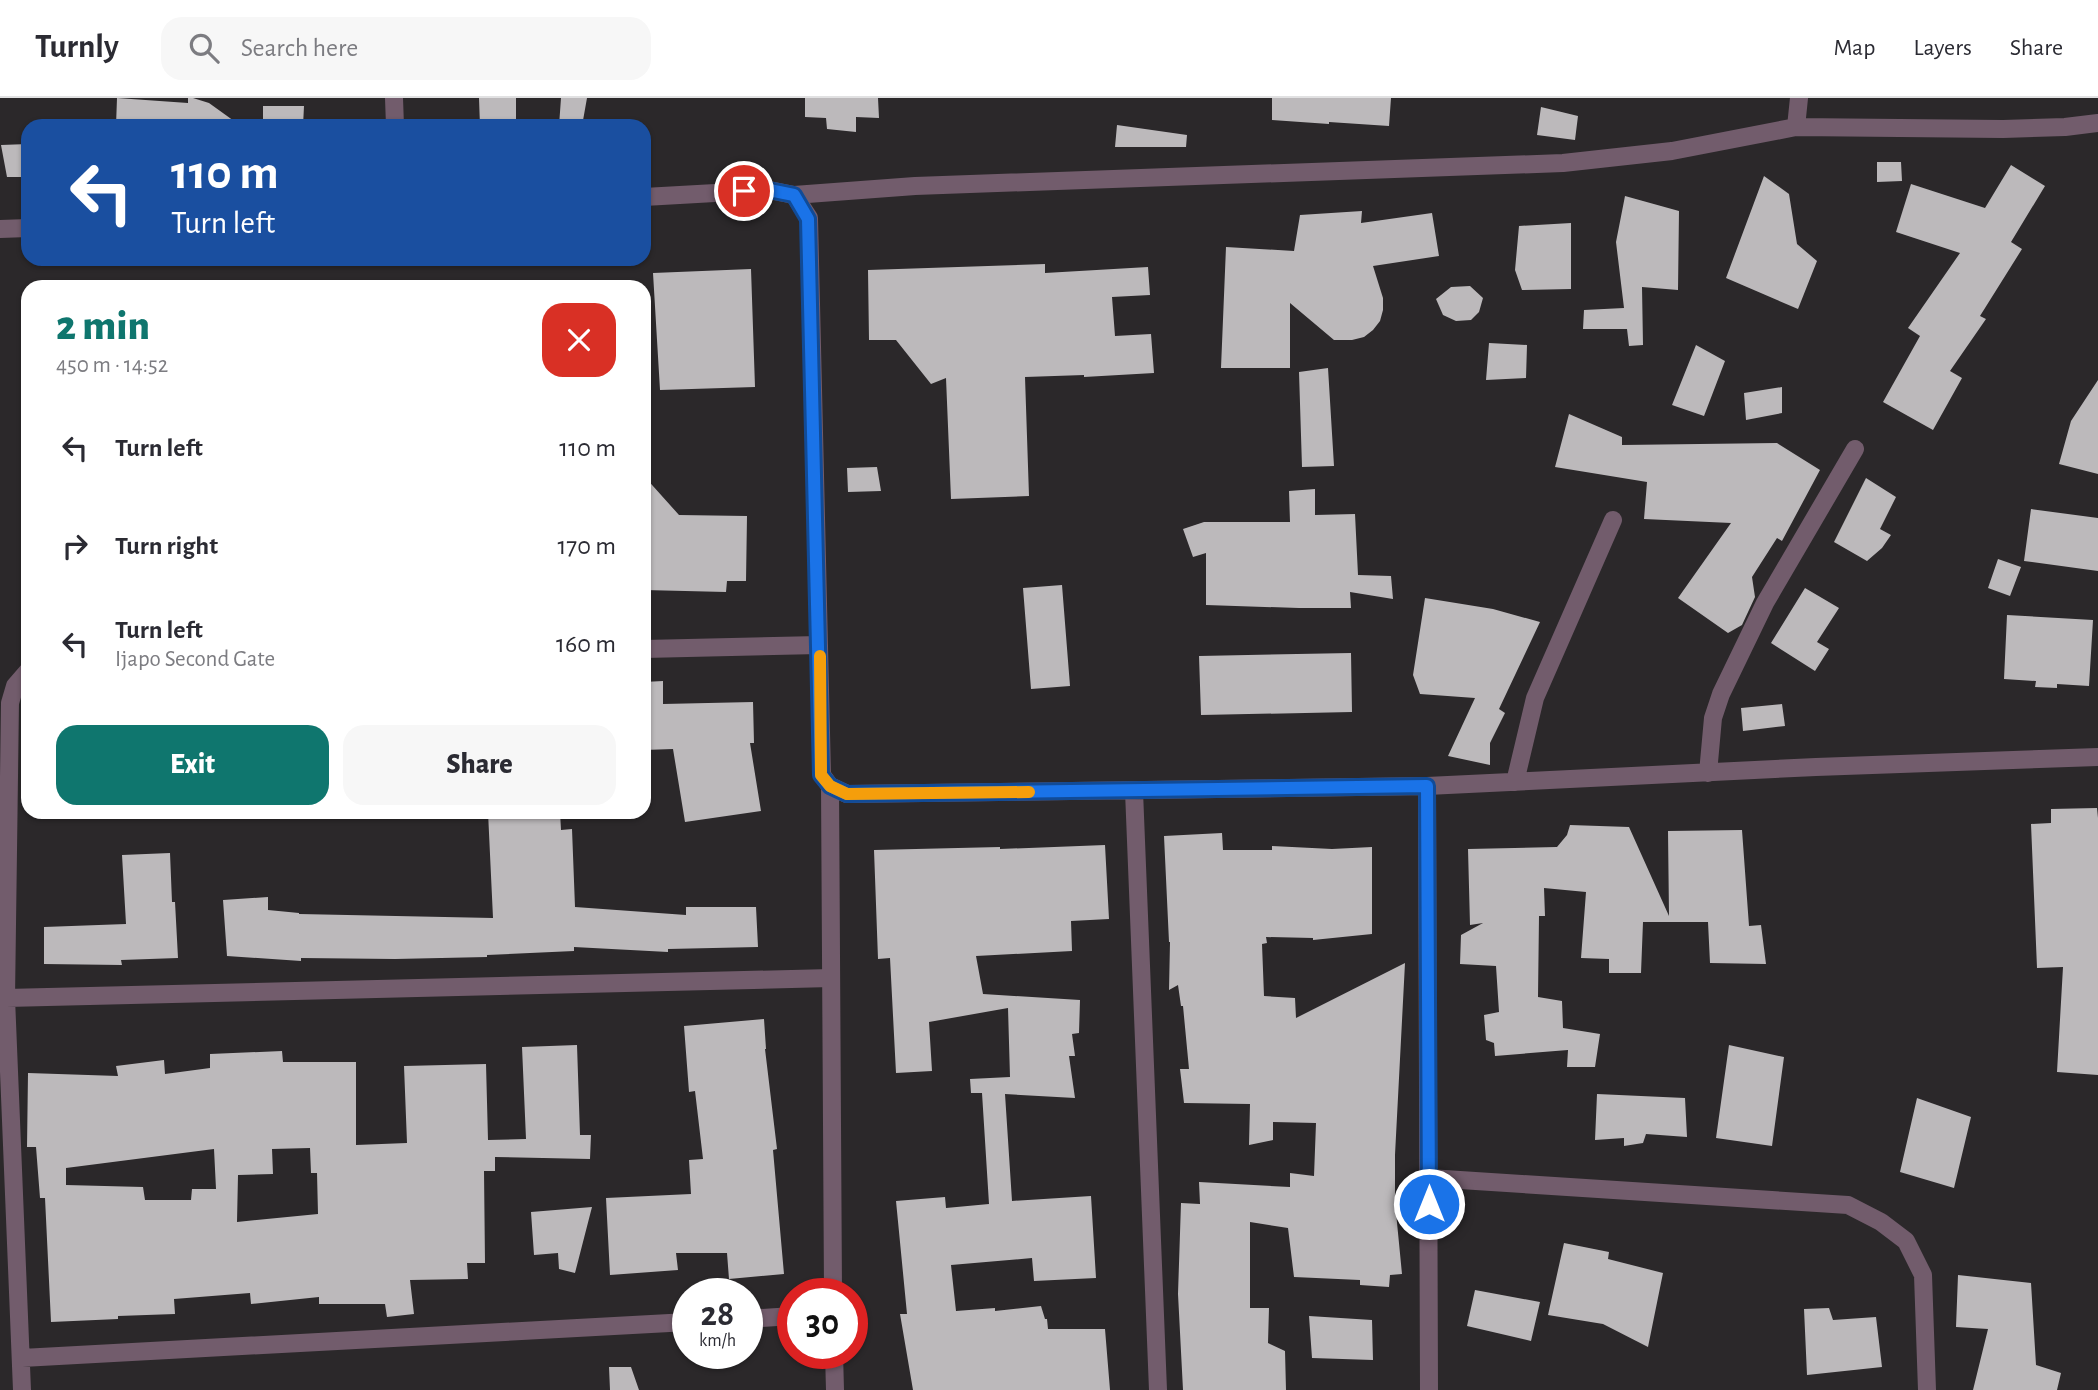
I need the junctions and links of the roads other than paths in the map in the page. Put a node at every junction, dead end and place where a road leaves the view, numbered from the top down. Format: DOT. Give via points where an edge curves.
graph roads {
  1 [pos="394,98"];
  2 [pos="1800,98"];
  3 [pos="395,119"];
  4 [pos="2098,123"];
  5 [pos="1796,127"];
  6 [pos="794,195"];
  7 [pos="651,197"];
  8 [pos="21,228"];
  9 [pos="0,229"];
  10 [pos="1856,449"];
  11 [pos="1613,520"];
  12 [pos="820,645"];
  13 [pos="651,649"];
  14 [pos="21,679"];
  15 [pos="2098,757"];
  16 [pos="1708,772"];
  17 [pos="1516,782"];
  18 [pos="830,786"];
  19 [pos="1427,786"];
  20 [pos="1134,791"];
  21 [pos="831,978"];
  22 [pos="6,998"];
  23 [pos="1429,1178"];
  24 [pos="833,1278"];
  25 [pos="672,1323"];
  26 [pos="22,1357"];
  27 [pos="834,1369"];
  28 [pos="22,1390"];
  29 [pos="835,1390"];
  30 [pos="1158,1390"];
  31 [pos="1429,1390"];
  32 [pos="1927,1390"];
  1 -- 3 [label="street"];
  2 -- 5 [label="street"];
  4 -- 5 [label="street" via="2003,128"];
  5 -- 6 [label="street" via="1672,151 1563,163 915,186"];
  6 -- 7 [label="street" via="769,190"];
  6 -- 12 [label="street" via="808,219"];
  8 -- 9 [label="street"];
  10 -- 16 [label="street" via="1765,603 1721,694 1713,718"];
  11 -- 17 [label="street" via="1535,698"];
  12 -- 13 [label="street"];
  12 -- 18 [label="street" via="821,775"];
  14 -- 22 [label="street" via="10,703"];
  15 -- 16 [label="street"];
  16 -- 17 [label="street"];
  17 -- 19 [label="street"];
  18 -- 20 [label="street" via="847,794"];
  18 -- 21 [label="street"];
  19 -- 20 [label="street"];
  19 -- 23 [label="street"];
  20 -- 30 [label="street"];
  21 -- 22 [label="street"];
  21 -- 24 [label="street"];
  22 -- 26 [label="street"];
  23 -- 31 [label="street"];
  23 -- 32 [label="street" via="1848,1205 1906,1241 1923,1275"];
  25 -- 26 [label="street"];
  26 -- 28 [label="street"];
  27 -- 29 [label="street"];
}
